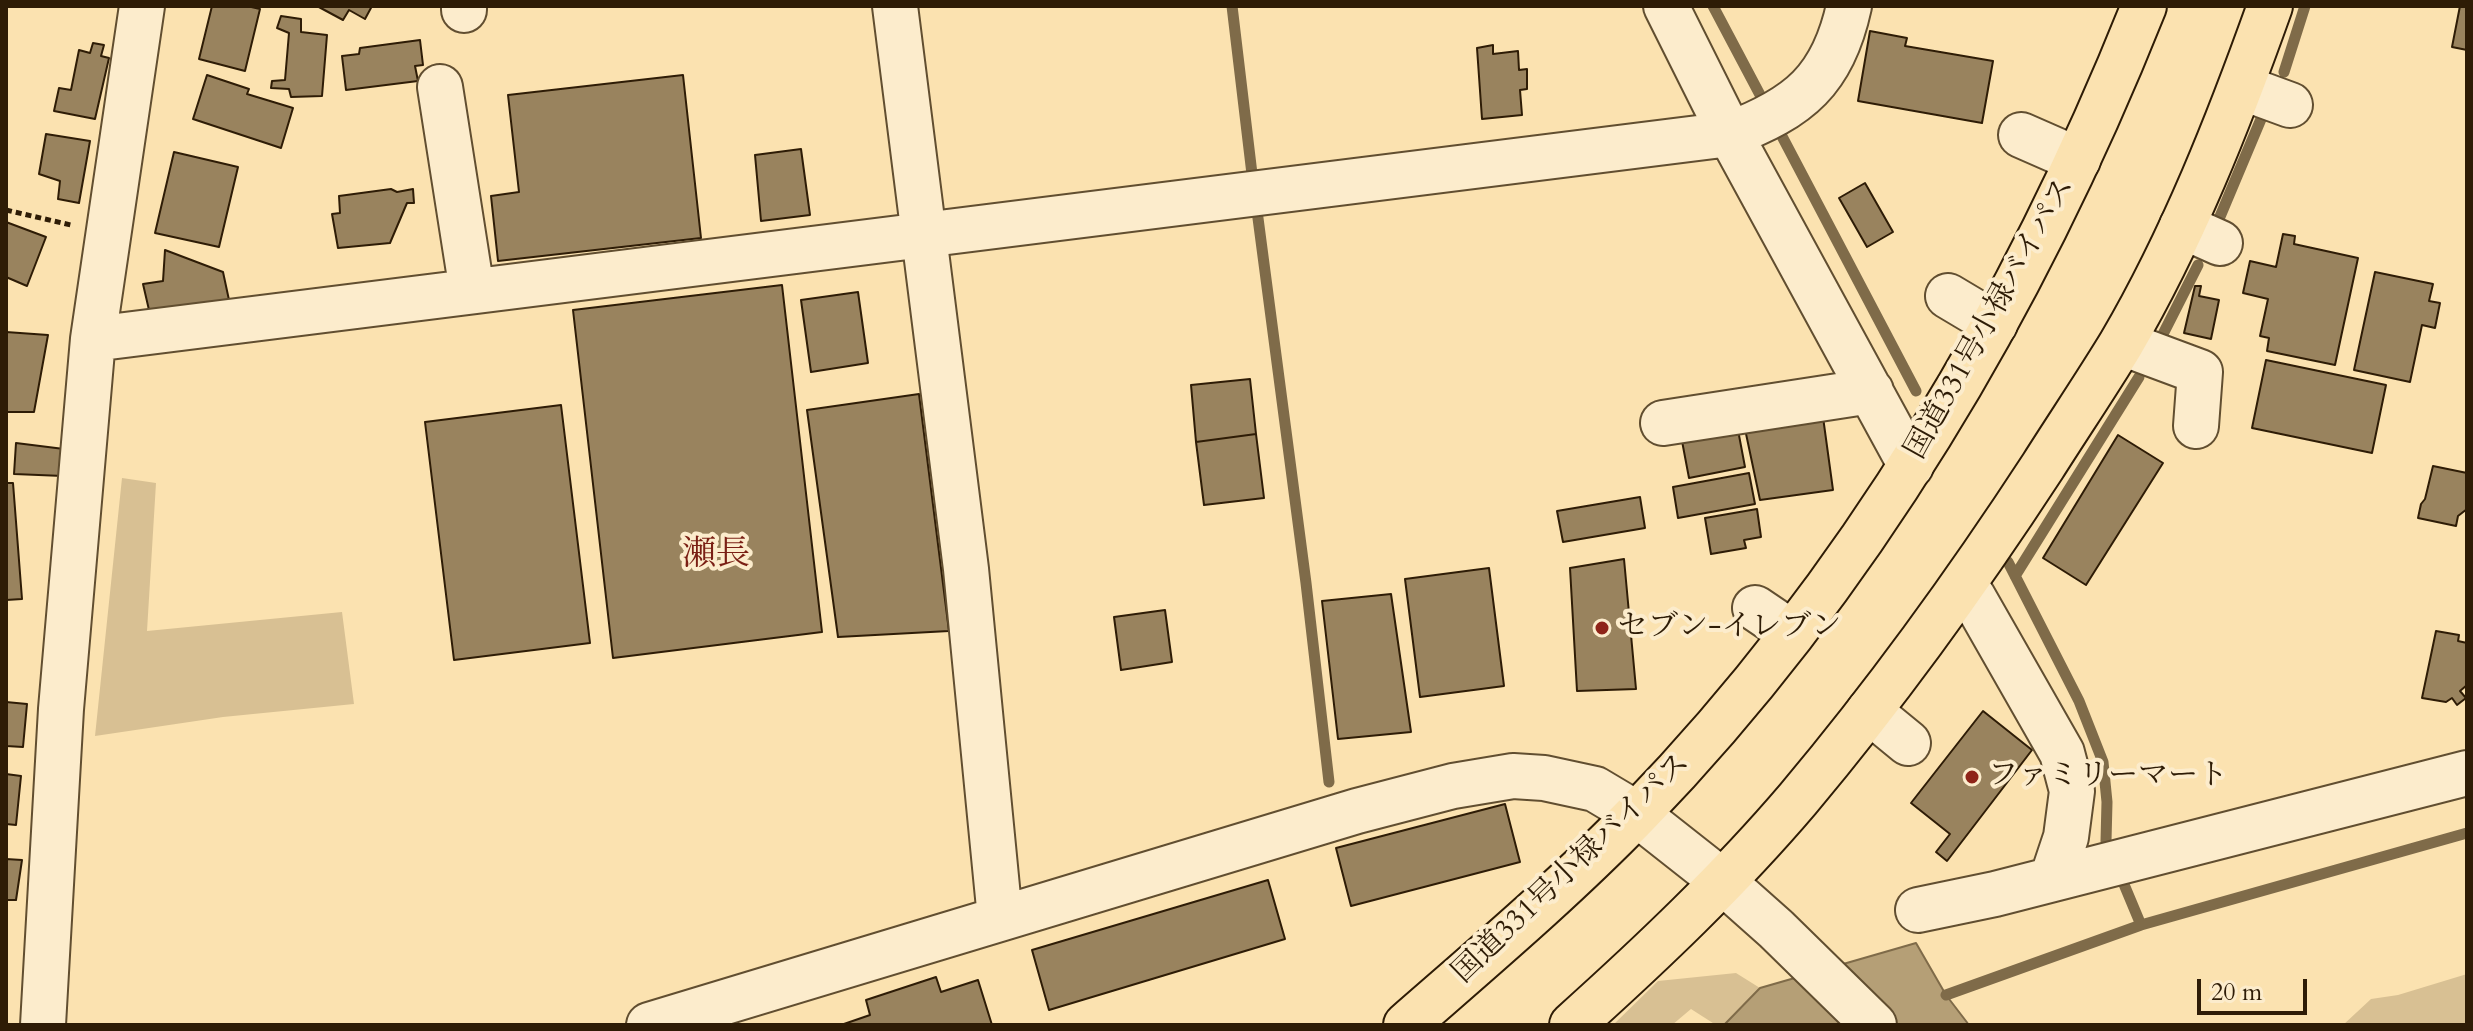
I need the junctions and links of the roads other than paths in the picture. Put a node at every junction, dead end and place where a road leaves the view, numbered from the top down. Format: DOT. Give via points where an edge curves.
graph roads {
  1 [pos="142,6"];
  2 [pos="895,6"];
  3 [pos="1666,6"];
  4 [pos="1849,6"];
  5 [pos="2144,6"];
  6 [pos="2270,6"];
  7 [pos="440,87"];
  8 [pos="2241,87"];
  9 [pos="2290,105"];
  10 [pos="1737,131"];
  11 [pos="2021,135"];
  12 [pos="2078,160"];
  13 [pos="924,236"];
  14 [pos="472,291"];
  15 [pos="1948,296"];
  16 [pos="1995,324"];
  17 [pos="93,339"];
  18 [pos="2122,343"];
  19 [pos="1871,391"];
  20 [pos="1663,423"];
  21 [pos="2196,426"];
  22 [pos="1911,466"];
  23 [pos="1963,586"];
  24 [pos="1755,608"];
  25 [pos="1792,633"];
  26 [pos="1869,711"];
  27 [pos="1908,743"];
  28 [pos="2467,773"];
  29 [pos="1637,814"];
  30 [pos="2064,876"];
  31 [pos="1722,881"];
  32 [pos="1918,910"];
  33 [pos="1000,918"];
  34 [pos="43,1025"];
  35 [pos="649,1025"];
  36 [pos="1406,1025"];
  37 [pos="1572,1025"];
  38 [pos="1874,1025"];
  1 -- 17 [label="street"];
  2 -- 13 [label="street"];
  3 -- 10 [label="street"];
  4 -- 10 [label="street" via="1842,37 1825,71 1802,98"];
  5 -- 12 [label="highway, 国道331号小禄バイパス"];
  6 -- 8 [label="highway"];
  7 -- 14 [label="street"];
  8 -- 9 [label="street"];
  8 -- 18 [label="highway" via="2201,234"];
  10 -- 13 [label="street"];
  10 -- 19 [label="street"];
  11 -- 12 [label="street"];
  12 -- 16 [label="highway, 国道331号小禄バイパス"];
  13 -- 14 [label="street"];
  13 -- 33 [label="street" via="966,569"];
  14 -- 17 [label="street"];
  15 -- 16 [label="street"];
  16 -- 22 [label="highway, 国道331号小禄バイパス"];
  17 -- 34 [label="street" via="61,709"];
  18 -- 21 [label="street" via="2200,372"];
  18 -- 23 [label="highway"];
  19 -- 20 [label="street"];
  19 -- 22 [label="street"];
  22 -- 25 [label="highway, 国道331号小禄バイパス"];
  23 -- 26 [label="highway"];
  23 -- 30 [label="street" via="2062,753 2072,791"];
  24 -- 25 [label="street"];
  25 -- 29 [label="highway, 国道331号小禄バイパス"];
  26 -- 27 [label="street"];
  26 -- 31 [label="highway"];
  28 -- 30 [label="street"];
  29 -- 31 [label="street"];
  29 -- 33 [label="street" via="1595,789 1513,776 1357,811"];
  29 -- 36 [label="highway, 国道331号小禄バイパス" via="1544,905"];
  30 -- 32 [label="street"];
  31 -- 37 [label="highway"];
  31 -- 38 [label="street"];
  33 -- 35 [label="street"];
}
